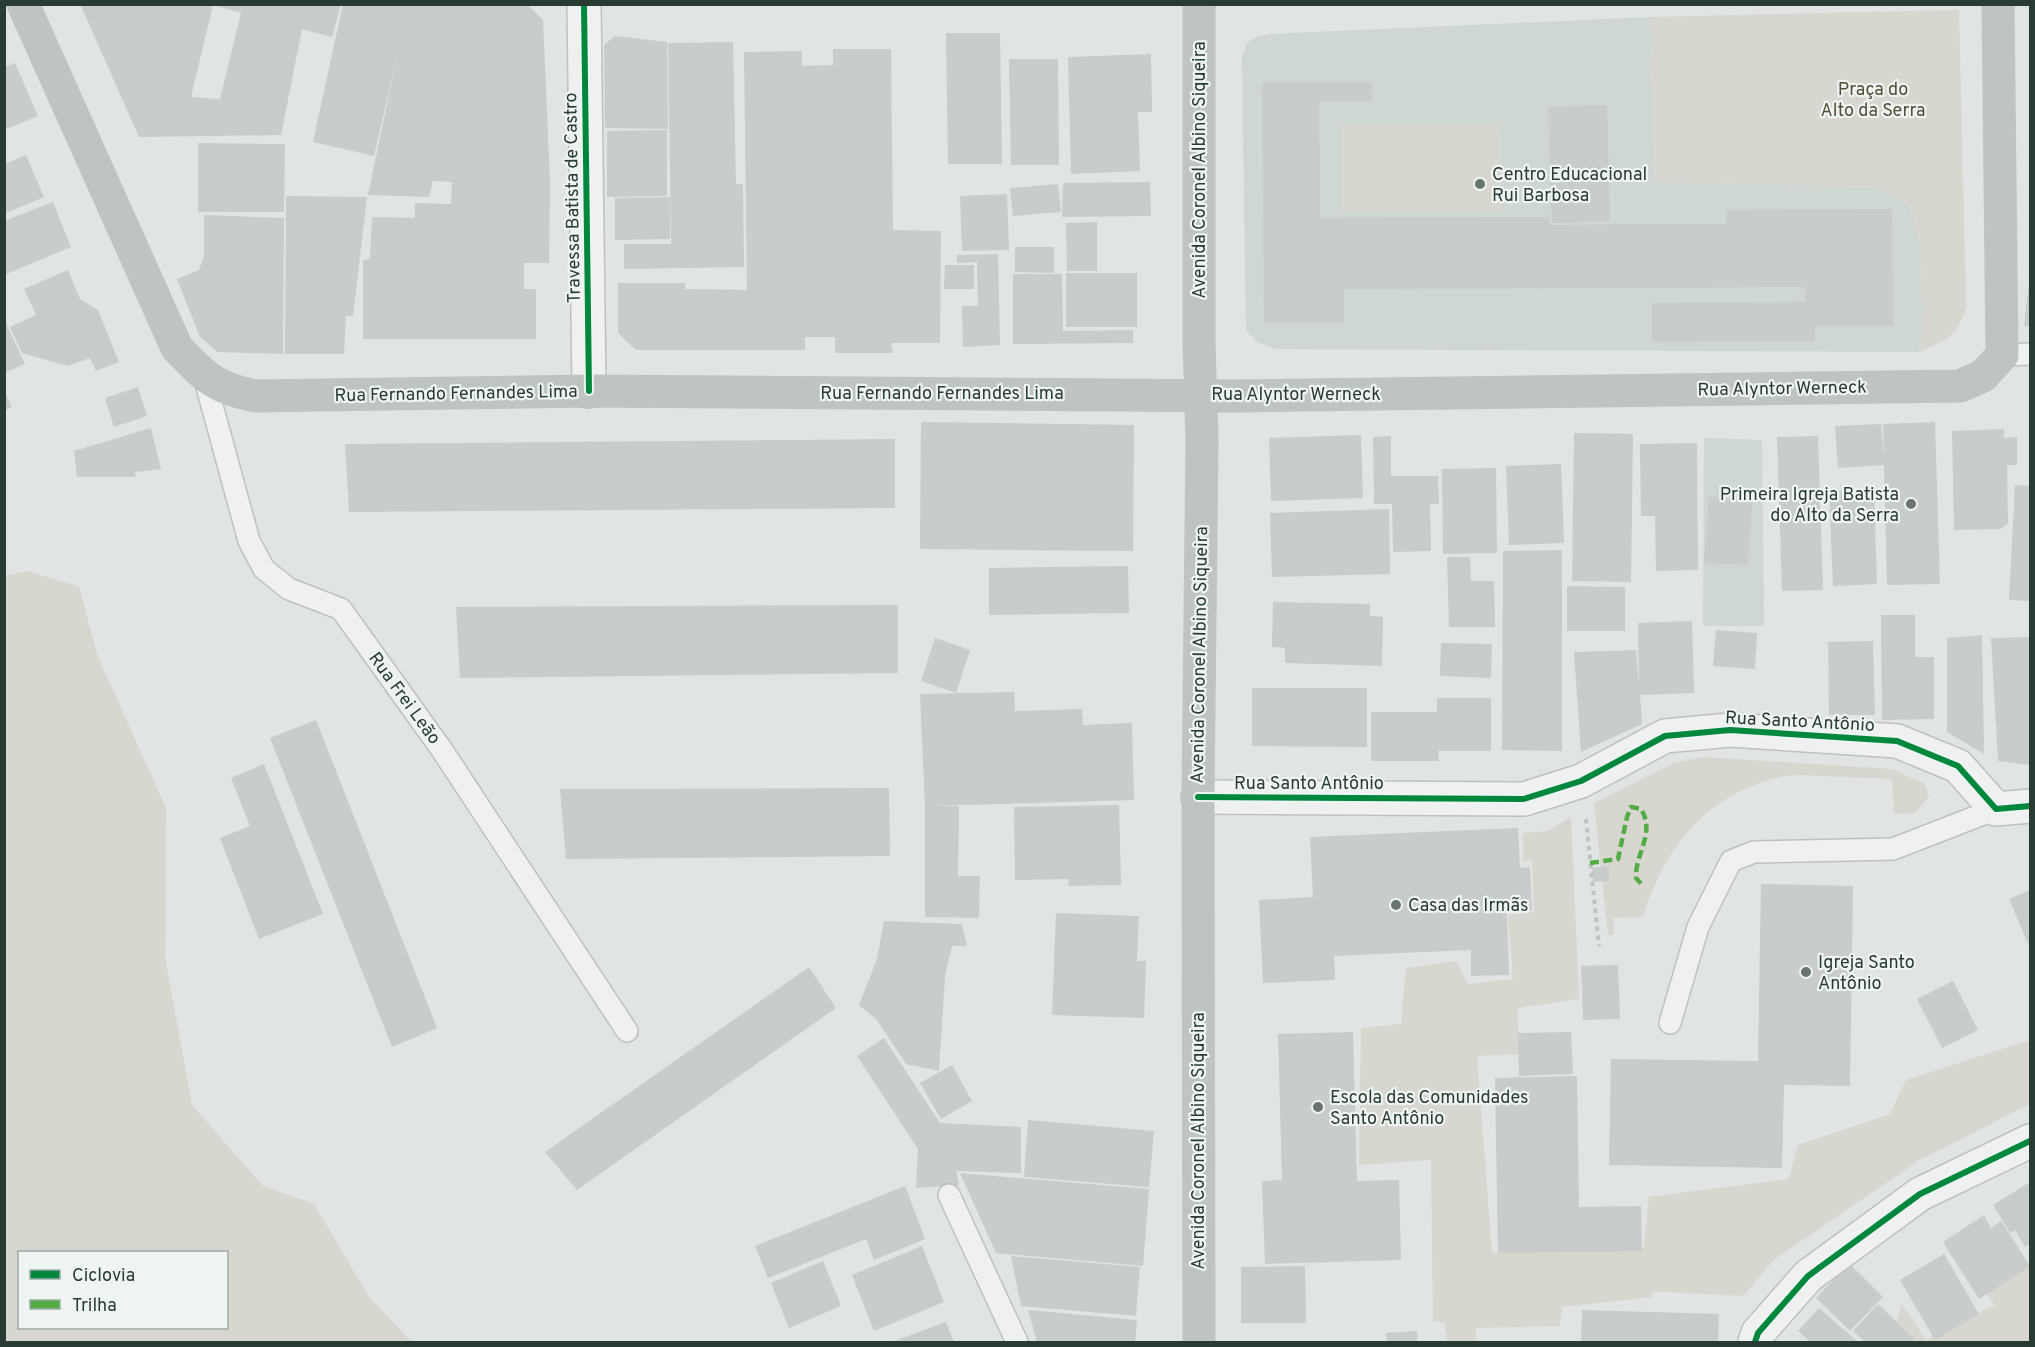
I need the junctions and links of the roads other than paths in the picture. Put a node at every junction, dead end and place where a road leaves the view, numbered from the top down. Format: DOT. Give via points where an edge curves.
graph roads {
  1 [pos="23,4"];
  2 [pos="584,4"];
  3 [pos="1199,4"];
  4 [pos="1998,4"];
  5 [pos="2016,354"];
  6 [pos="204,376"];
  7 [pos="589,391"];
  8 [pos="1201,395"];
  9 [pos="1197,797"];
  10 [pos="2031,806"];
  11 [pos="1996,808"];
  12 [pos="1670,1023"];
  13 [pos="627,1031"];
  14 [pos="2031,1141"];
  15 [pos="949,1195"];
  16 [pos="1017,1342"];
  17 [pos="1199,1342"];
  18 [pos="1755,1342"];
  1 -- 6 [label="main road, Rua Fernando Fernandes Lima" via="177,348"];
  2 -- 7 [label="street, Travessa Batista de Castro"];
  3 -- 8 [label="main road, Avenida Coronel Albino Siqueira"];
  4 -- 5 [label="main road, Rua Alyntor Werneck"];
  5 -- 8 [label="main road, Rua Alyntor Werneck" via="1960,386"];
  6 -- 7 [label="main road, Rua Fernando Fernandes Lima" via="227,390 255,396"];
  6 -- 13 [label="lane, Rua Frei Leão" via="249,541 264,569 289,589 341,609 442,750"];
  7 -- 8 [label="main road, Rua Fernando Fernandes Lima"];
  8 -- 9 [label="main road, Avenida Coronel Albino Siqueira"];
  9 -- 11 [label="street, Rua Santo Antônio" via="1524,799 1581,781 1665,736 1730,730 1897,741 1958,765"];
  9 -- 17 [label="main road, Avenida Coronel Albino Siqueira"];
  10 -- 11 [label="street"];
  11 -- 12 [label="lane" via="1893,849 1754,852 1731,861 1698,927"];
  14 -- 18 [label="street" via="1920,1194 1808,1276 1758,1333"];
  15 -- 16 [label="lane"];
}
